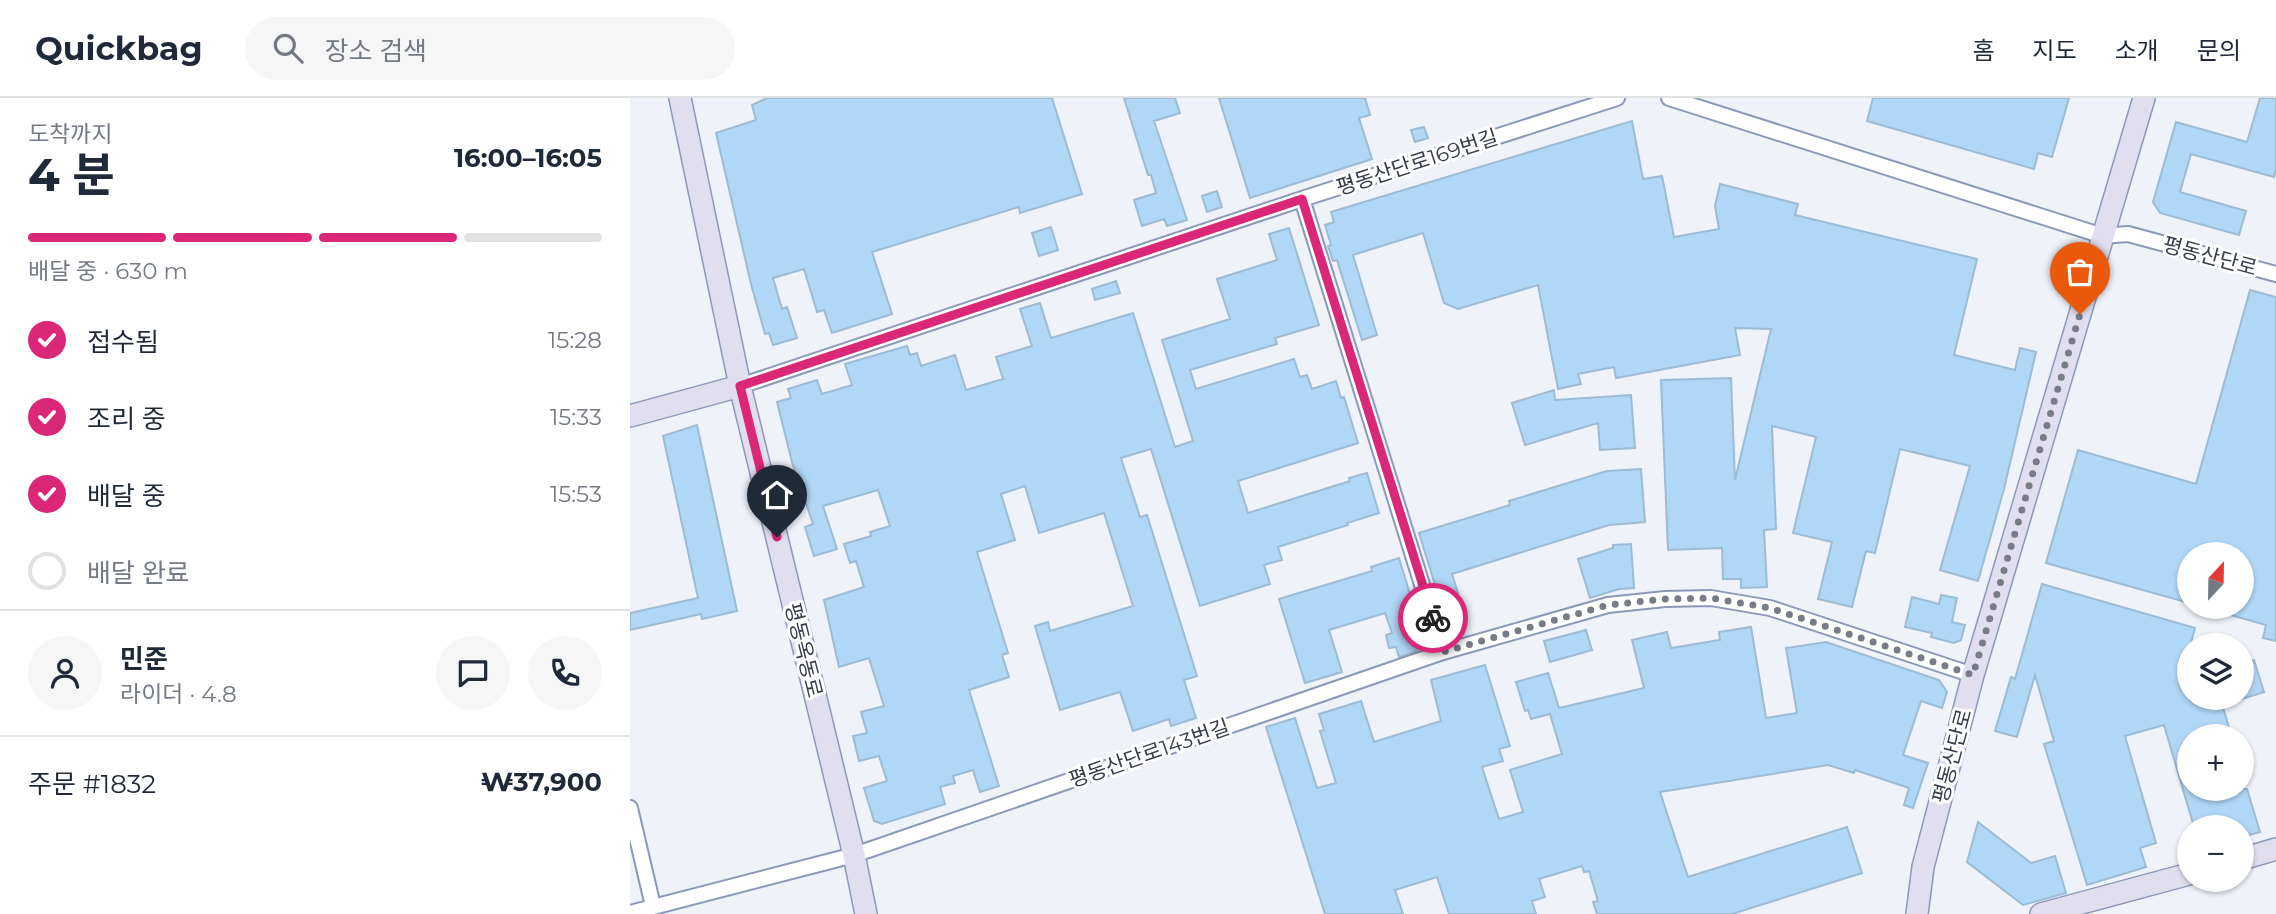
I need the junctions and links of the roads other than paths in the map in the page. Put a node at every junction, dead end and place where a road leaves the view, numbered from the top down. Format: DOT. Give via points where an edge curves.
graph roads {
  1 [pos="680,98"];
  2 [pos="1616,98"];
  3 [pos="1669,98"];
  4 [pos="2144,98"];
  5 [pos="1302,199"];
  6 [pos="2103,236"];
  7 [pos="2276,274"];
  8 [pos="740,386"];
  9 [pos="630,416"];
  10 [pos="1443,652"];
  11 [pos="1973,675"];
  12 [pos="630,808"];
  13 [pos="2276,849"];
  14 [pos="854,855"];
  15 [pos="2254,855"];
  16 [pos="2177,877"];
  17 [pos="653,906"];
  18 [pos="630,913"];
  19 [pos="866,914"];
  20 [pos="1917,914"];
  21 [pos="2041,914"];
  1 -- 8 [label="street, 평동옥동로"];
  2 -- 5 [label="street, 평동산단로169번길"];
  3 -- 6 [label="street"];
  4 -- 6 [label="street, 평동산단로"];
  5 -- 8 [label="street, 평동산단로169번길"];
  5 -- 10 [label="street"];
  6 -- 7 [label="street, 평동산단로" via="2128,234"];
  6 -- 11 [label="street, 평동산단로"];
  8 -- 9 [label="street"];
  8 -- 14 [label="street, 평동옥동로"];
  10 -- 11 [label="street, 평동산단로143번길" via="1608,605 1711,598 1770,608"];
  10 -- 14 [label="street, 평동산단로143번길"];
  11 -- 20 [label="street, 평동산단로" via="1923,867"];
  12 -- 17 [label="street"];
  13 -- 15 [label="street"];
  14 -- 17 [label="street, 평동산단로143번길"];
  14 -- 19 [label="street, 평동옥동로"];
  16 -- 21 [label="street"];
  17 -- 18 [label="street, 평동산단로143번길"];
}
